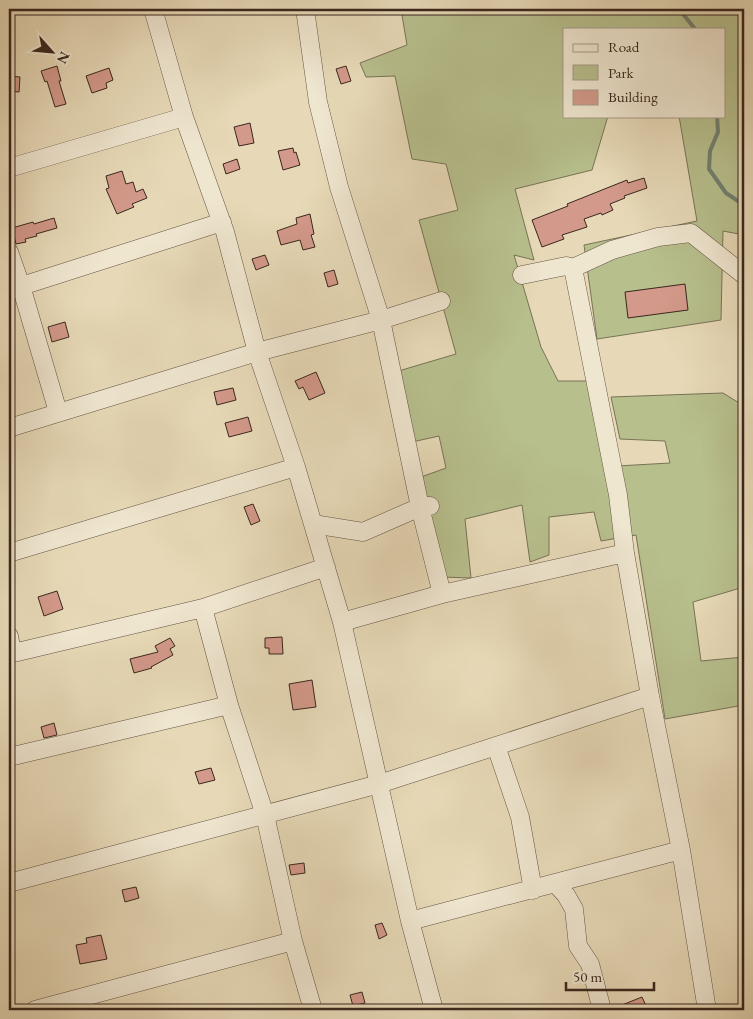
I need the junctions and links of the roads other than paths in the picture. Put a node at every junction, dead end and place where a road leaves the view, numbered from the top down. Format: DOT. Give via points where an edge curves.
graph roads {
  1 [pos="153,9"];
  2 [pos="305,9"];
  3 [pos="184,117"];
  4 [pos="9,168"];
  5 [pos="222,222"];
  6 [pos="9,252"];
  7 [pos="573,268"];
  8 [pos="522,275"];
  9 [pos="744,275"];
  10 [pos="15,288"];
  11 [pos="442,300"];
  12 [pos="381,320"];
  13 [pos="257,352"];
  14 [pos="58,412"];
  15 [pos="9,428"];
  16 [pos="296,466"];
  17 [pos="425,506"];
  18 [pos="313,524"];
  19 [pos="9,553"];
  20 [pos="626,553"];
  21 [pos="326,567"];
  22 [pos="442,594"];
  23 [pos="203,608"];
  24 [pos="342,622"];
  25 [pos="10,648"];
  26 [pos="650,696"];
  27 [pos="229,705"];
  28 [pos="496,746"];
  29 [pos="9,757"];
  30 [pos="379,784"];
  31 [pos="264,815"];
  32 [pos="681,850"];
  33 [pos="9,884"];
  34 [pos="556,884"];
  35 [pos="533,890"];
  36 [pos="410,921"];
  37 [pos="293,941"];
  38 [pos="36,1010"];
  39 [pos="313,1010"];
  40 [pos="434,1010"];
  41 [pos="602,1010"];
  42 [pos="707,1010"];
  1 -- 3 [label="street"];
  2 -- 12 [label="street" via="318,102 339,187"];
  3 -- 4 [label="street"];
  3 -- 5 [label="street"];
  5 -- 10 [label="street"];
  5 -- 13 [label="street"];
  6 -- 10 [label="street"];
  7 -- 8 [label="street" via="566,266"];
  7 -- 9 [label="street" via="612,250 658,237 691,233"];
  7 -- 20 [label="street" via="618,495"];
  10 -- 14 [label="street"];
  11 -- 12 [label="street"];
  12 -- 13 [label="street"];
  12 -- 17 [label="street"];
  13 -- 14 [label="street"];
  13 -- 16 [label="street"];
  14 -- 15 [label="street"];
  16 -- 18 [label="street"];
  16 -- 19 [label="street"];
  17 -- 18 [label="street" via="363,532"];
  17 -- 22 [label="street"];
  18 -- 21 [label="street"];
  20 -- 22 [label="street"];
  20 -- 26 [label="street"];
  21 -- 23 [label="street"];
  21 -- 24 [label="street"];
  22 -- 24 [label="street"];
  23 -- 25 [label="street"];
  23 -- 27 [label="street"];
  24 -- 30 [label="street"];
  26 -- 28 [label="street"];
  26 -- 32 [label="street"];
  27 -- 29 [label="street"];
  27 -- 31 [label="street"];
  28 -- 30 [label="street"];
  28 -- 35 [label="street" via="520,818"];
  30 -- 31 [label="street"];
  30 -- 36 [label="street"];
  31 -- 33 [label="street"];
  31 -- 37 [label="street"];
  32 -- 34 [label="street"];
  32 -- 42 [label="street"];
  34 -- 35 [label="street"];
  34 -- 41 [label="street" via="574,909 578,946 590,964"];
  35 -- 36 [label="street"];
  36 -- 40 [label="street"];
  37 -- 38 [label="street"];
  37 -- 39 [label="street"];
}
